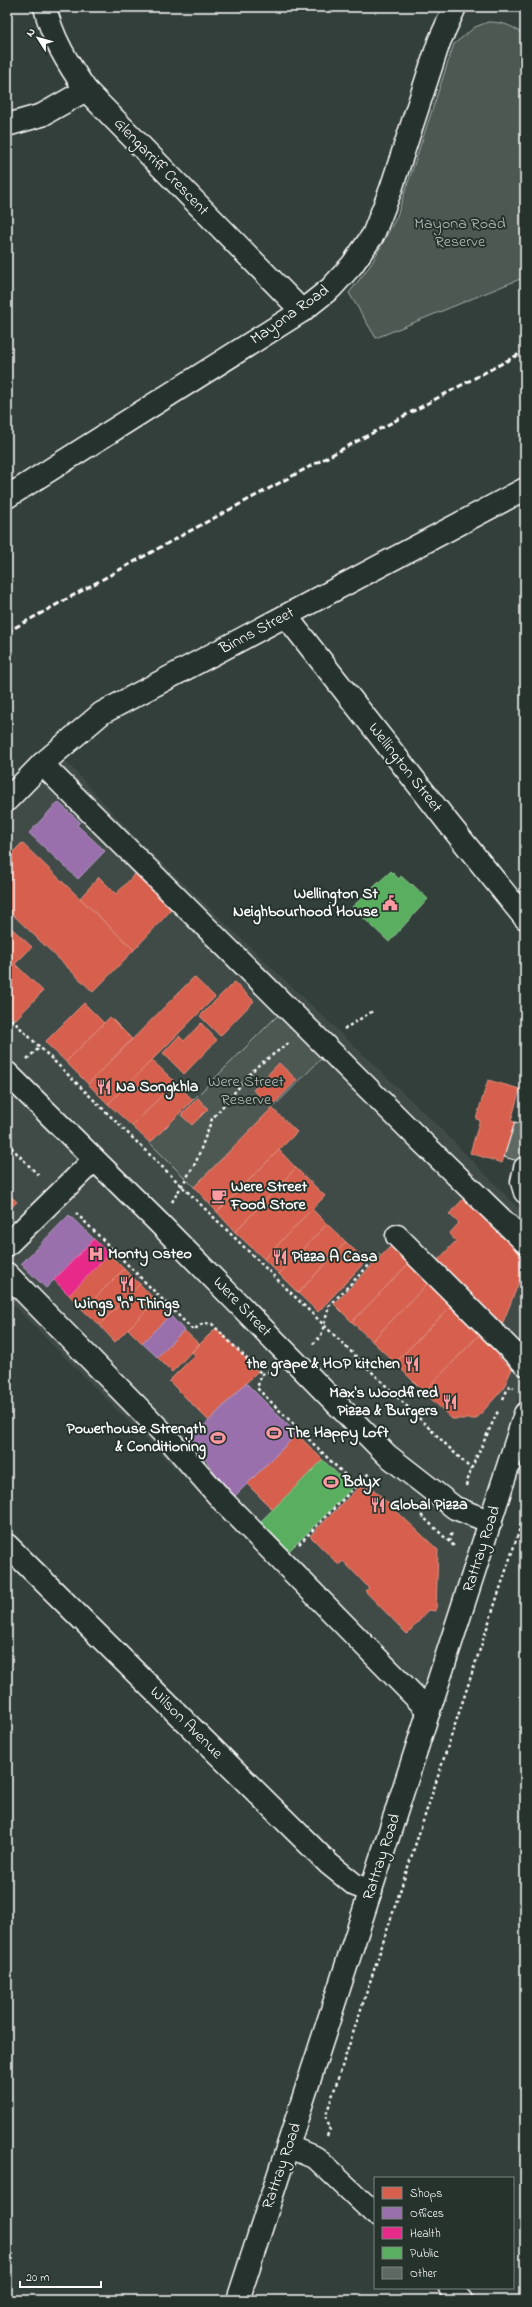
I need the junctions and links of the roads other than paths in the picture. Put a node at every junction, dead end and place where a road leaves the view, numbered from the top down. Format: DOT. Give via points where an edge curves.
graph roads {
  1 [pos="45,7"];
  2 [pos="455,7"];
  3 [pos="86,90"];
  4 [pos="7,125"];
  5 [pos="302,311"];
  6 [pos="525,489"];
  7 [pos="7,497"];
  8 [pos="286,616"];
  9 [pos="42,764"];
  10 [pos="7,800"];
  11 [pos="525,918"];
  12 [pos="7,1073"];
  13 [pos="94,1160"];
  14 [pos="525,1168"];
  15 [pos="525,1192"];
  16 [pos="397,1236"];
  17 [pos="525,1242"];
  18 [pos="7,1246"];
  19 [pos="7,1274"];
  20 [pos="525,1364"];
  21 [pos="525,1414"];
  22 [pos="520,1445"];
  23 [pos="491,1522"];
  24 [pos="7,1545"];
  25 [pos="429,1711"];
  26 [pos="371,1891"];
  27 [pos="289,2147"];
  28 [pos="374,2213"];
  29 [pos="451,2289"];
  30 [pos="238,2300"];
  31 [pos="462,2300"];
  1 -- 3 [label="street, Glengarriff Crescent" via="64,58"];
  2 -- 5 [label="street, Mayona Road" via="439,42 391,189 373,235 352,266 331,288"];
  3 -- 4 [label="street" via="42,115"];
  3 -- 5 [label="street, Glengarriff Crescent"];
  5 -- 7 [label="street, Mayona Road"];
  6 -- 8 [label="street, Binns Street"];
  8 -- 9 [label="street, Binns Street" via="102,713"];
  8 -- 11 [label="street, Wellington Street"];
  9 -- 10 [label="street, Binns Street"];
  9 -- 17 [label="street"];
  12 -- 13 [label="street, Were Street"];
  13 -- 18 [label="street"];
  13 -- 23 [label="street, Were Street" via="387,1455 459,1509"];
  14 -- 15 [label="street" via="522,1182"];
  16 -- 20 [label="street"];
  19 -- 25 [label="street" via="166,1436 223,1501"];
  21 -- 22 [label="street, Rattray Road"];
  22 -- 23 [label="street, Rattray Road"];
  23 -- 25 [label="street, Rattray Road"];
  24 -- 26 [label="street, Wilson Avenue" via="329,1864 354,1885"];
  25 -- 26 [label="street, Rattray Road"];
  26 -- 27 [label="street, Rattray Road"];
  27 -- 28 [label="street" via="316,2158"];
  27 -- 30 [label="street, Rattray Road"];
  29 -- 31 [label="street"];
}
